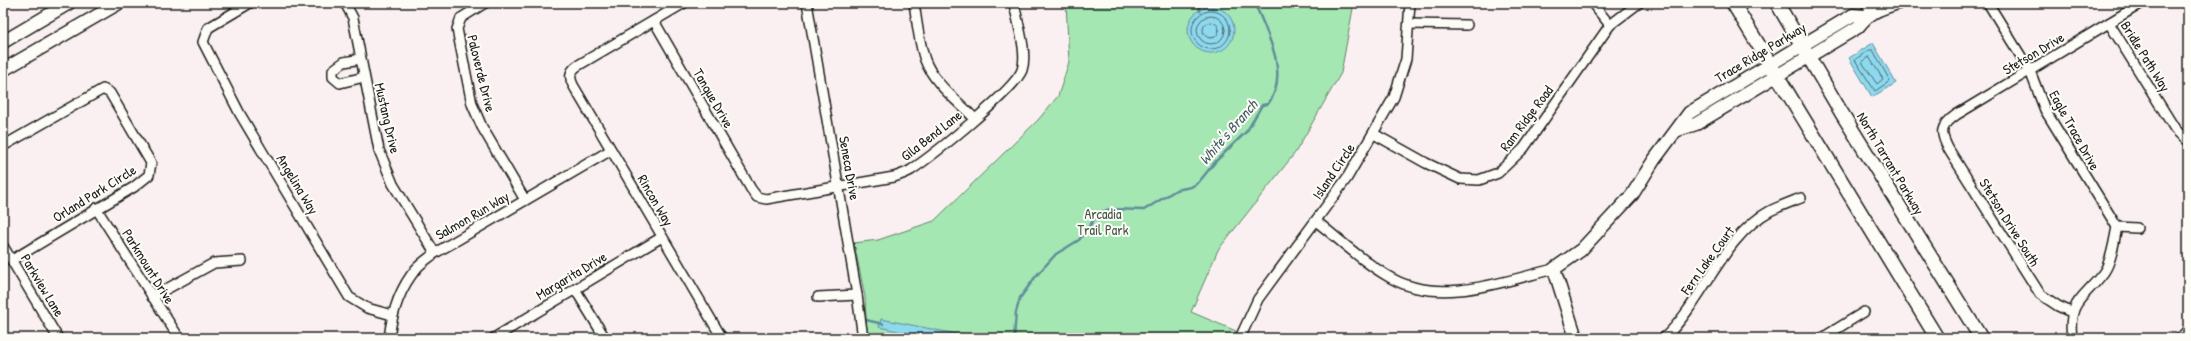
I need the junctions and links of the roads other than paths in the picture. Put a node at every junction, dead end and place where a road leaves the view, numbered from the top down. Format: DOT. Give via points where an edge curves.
graph roads {
  1 [pos="69,3"];
  2 [pos="250,3"];
  3 [pos="345,3"];
  4 [pos="485,3"];
  5 [pos="684,3"];
  6 [pos="807,3"];
  7 [pos="914,3"];
  8 [pos="1014,3"];
  9 [pos="1410,3"];
  10 [pos="1592,3"];
  11 [pos="1639,3"];
  12 [pos="1733,3"];
  13 [pos="1777,3"];
  14 [pos="1898,3"];
  15 [pos="1988,3"];
  16 [pos="2142,3"];
  17 [pos="113,5"];
  18 [pos="1868,10"];
  19 [pos="654,21"];
  20 [pos="2109,23"];
  21 [pos="1409,24"];
  22 [pos="1467,25"];
  23 [pos="1610,25"];
  24 [pos="3,42"];
  25 [pos="1802,45"];
  26 [pos="1809,56"];
  27 [pos="361,59"];
  28 [pos="1770,63"];
  29 [pos="3,70"];
  30 [pos="2030,71"];
  31 [pos="1777,76"];
  32 [pos="364,77"];
  33 [pos="975,119"];
  34 [pos="1678,130"];
  35 [pos="1942,130"];
  36 [pos="1374,134"];
  37 [pos="2188,142"];
  38 [pos="3,146"];
  39 [pos="611,150"];
  40 [pos="839,188"];
  41 [pos="751,189"];
  42 [pos="1802,198"];
  43 [pos="525,200"];
  44 [pos="96,208"];
  45 [pos="1316,222"];
  46 [pos="2118,227"];
  47 [pos="2137,228"];
  48 [pos="662,237"];
  49 [pos="3,246"];
  50 [pos="435,253"];
  51 [pos="12,260"];
  52 [pos="242,261"];
  53 [pos="1554,269"];
  54 [pos="575,289"];
  55 [pos="857,295"];
  56 [pos="152,297"];
  57 [pos="818,297"];
  58 [pos="1864,312"];
  59 [pos="2073,313"];
  60 [pos="392,315"];
  61 [pos="2188,330"];
  62 [pos="494,337"];
  63 [pos="58,338"];
  64 [pos="179,338"];
  65 [pos="389,338"];
  66 [pos="605,338"];
  67 [pos="722,338"];
  68 [pos="863,338"];
  69 [pos="1240,338"];
  70 [pos="1576,338"];
  71 [pos="1664,338"];
  72 [pos="1822,338"];
  73 [pos="1937,338"];
  74 [pos="1981,338"];
  75 [pos="2072,338"];
  76 [pos="2180,338"];
  1 -- 24 [label="street"];
  2 -- 60 [label="street, Angelina Way" via="208,28 203,42 240,114 349,297 367,308"];
  3 -- 27 [label="street, Mustang Drive" via="353,18"];
  4 -- 43 [label="street, Paloverde Drive" via="459,21 457,29 472,104 482,128"];
  5 -- 19 [label="street"];
  6 -- 40 [label="street, Seneca Drive"];
  7 -- 33 [label="street" via="923,51 930,71"];
  8 -- 33 [label="street, Gila Bend Lane" via="1024,56 1022,70 1014,83"];
  9 -- 21 [label="street, Island Circle"];
  10 -- 23 [label="street"];
  11 -- 23 [label="street, Ram Ridge Road"];
  12 -- 28 [label="main road"];
  13 -- 25 [label="main road, North Tarrant Parkway"];
  14 -- 18 [label="street, Trace Ridge Parkway"];
  15 -- 30 [label="street, Eagle Trace Drive"];
  16 -- 20 [label="street, Stetson Drive"];
  17 -- 29 [label="street"];
  18 -- 25 [label="street, Trace Ridge Parkway" via="1852,15"];
  18 -- 26 [label="street, Trace Ridge Parkway" via="1858,27"];
  19 -- 39 [label="street, Rincon Way" via="577,66 570,74 573,85"];
  19 -- 41 [label="street, Tanque Drive"];
  20 -- 30 [label="street, Stetson Drive"];
  20 -- 37 [label="street, Bridle Path Way" via="2175,129"];
  21 -- 22 [label="street"];
  21 -- 36 [label="street, Island Circle" via="1403,72 1394,97"];
  23 -- 36 [label="street, Ram Ridge Road" via="1524,148 1498,173 1479,180 1460,179"];
  25 -- 26 [label="main road, North Tarrant Parkway"];
  25 -- 28 [label="street, Trace Ridge Parkway"];
  26 -- 31 [label="street, Trace Ridge Parkway"];
  26 -- 74 [label="main road, North Tarrant Parkway"];
  27 -- 32 [label="street, Mustang Drive"];
  27 -- 32 [label="street" via="344,62 333,70 333,77 340,83"];
  28 -- 31 [label="main road"];
  28 -- 34 [label="street, Trace Ridge Parkway" via="1689,113"];
  30 -- 35 [label="street, Stetson Drive" via="1956,115"];
  30 -- 46 [label="street, Eagle Trace Drive" via="2045,110"];
  31 -- 34 [label="street, Trace Ridge Parkway" via="1696,124"];
  31 -- 73 [label="main road"];
  32 -- 50 [label="street, Mustang Drive" via="379,150 393,184"];
  33 -- 40 [label="street, Gila Bend Lane" via="910,171 894,177"];
  34 -- 53 [label="street, Trace Ridge Parkway" via="1622,206 1581,250"];
  35 -- 59 [label="street, Stetson Drive South" via="1942,137 1949,150 2040,294"];
  36 -- 45 [label="street, Island Circle"];
  38 -- 44 [label="street, Orland Park Circle" via="96,92 103,89 110,93 151,163 149,175 144,180"];
  39 -- 43 [label="street, Salmon Run Way"];
  39 -- 48 [label="street, Rincon Way"];
  40 -- 41 [label="street, Gila Bend Lane" via="766,199 757,197"];
  40 -- 55 [label="street, Seneca Drive"];
  42 -- 71 [label="street, Fern Lake Court" via="1769,211 1749,227 1730,248 1678,325"];
  43 -- 50 [label="street, Salmon Run Way"];
  44 -- 51 [label="street, Orland Park Circle"];
  44 -- 56 [label="street, Parkmount Drive"];
  45 -- 53 [label="street, Trace Ridge Parkway" via="1391,279 1420,289 1461,290"];
  45 -- 69 [label="street, Island Circle" via="1264,289"];
  46 -- 47 [label="street"];
  46 -- 59 [label="street" via="2105,271 2077,302"];
  48 -- 54 [label="street, Margarita Drive"];
  48 -- 67 [label="street, Rincon Way"];
  49 -- 51 [label="street, Parkview Lane"];
  50 -- 60 [label="street, Salmon Run Way" via="416,268 396,301"];
  51 -- 63 [label="street, Parkview Lane"];
  52 -- 56 [label="street" via="214,263"];
  53 -- 70 [label="street"];
  54 -- 62 [label="street, Margarita Drive"];
  54 -- 66 [label="street"];
  55 -- 57 [label="street"];
  55 -- 68 [label="street, Seneca Drive"];
  56 -- 64 [label="street, Parkmount Drive"];
  58 -- 72 [label="street"];
  59 -- 75 [label="street"];
  60 -- 65 [label="street, Salmon Run Way"];
  61 -- 76 [label="street"];
}
